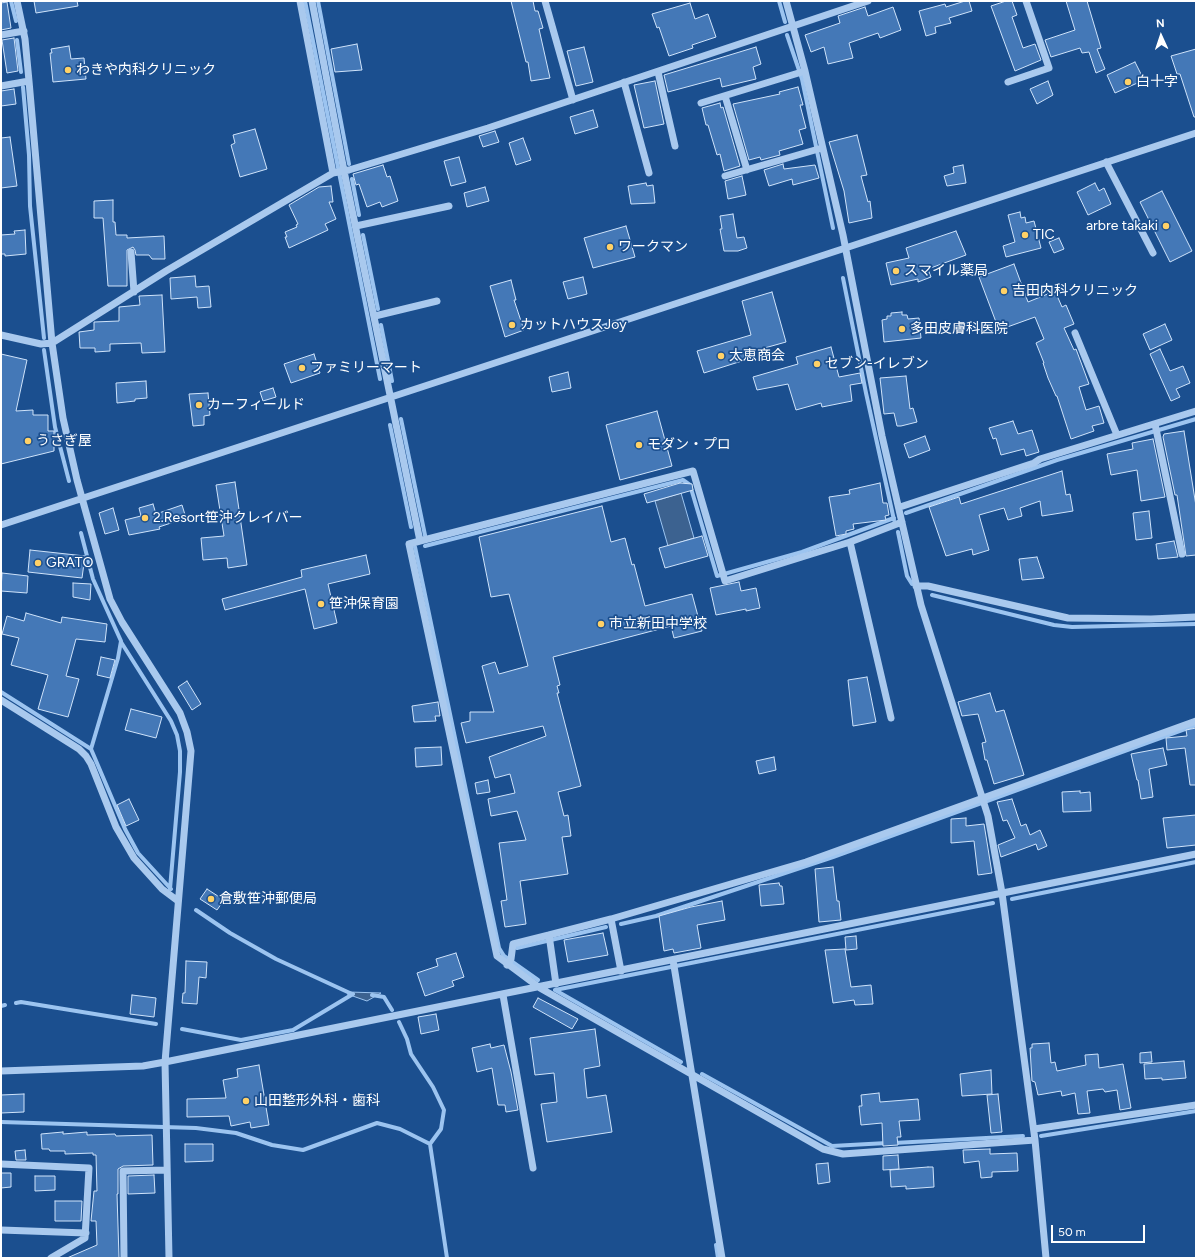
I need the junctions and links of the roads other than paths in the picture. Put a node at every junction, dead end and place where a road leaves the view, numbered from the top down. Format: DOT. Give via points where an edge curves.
graph roads {
  1 [pos="17,1"];
  2 [pos="300,1"];
  3 [pos="312,1"];
  4 [pos="544,1"];
  5 [pos="786,1"];
  6 [pos="868,1"];
  7 [pos="1026,1"];
  8 [pos="793,27"];
  9 [pos="23,29"];
  10 [pos="1,35"];
  11 [pos="658,72"];
  12 [pos="802,72"];
  13 [pos="30,81"];
  14 [pos="624,82"];
  15 [pos="1008,82"];
  16 [pos="1,86"];
  17 [pos="725,96"];
  18 [pos="573,100"];
  19 [pos="701,103"];
  20 [pos="1196,133"];
  21 [pos="675,146"];
  22 [pos="818,149"];
  23 [pos="1106,162"];
  24 [pos="747,170"];
  25 [pos="338,172"];
  26 [pos="649,173"];
  27 [pos="724,176"];
  28 [pos="449,206"];
  29 [pos="356,226"];
  30 [pos="846,248"];
  31 [pos="131,252"];
  32 [pos="1153,253"];
  33 [pos="134,292"];
  34 [pos="437,301"];
  35 [pos="375,316"];
  36 [pos="1075,333"];
  37 [pos="1,335"];
  38 [pos="52,343"];
  39 [pos="390,398"];
  40 [pos="1196,411"];
  41 [pos="1155,424"];
  42 [pos="1117,435"];
  43 [pos="82,498"];
  44 [pos="900,507"];
  45 [pos="902,522"];
  46 [pos="1,525"];
  47 [pos="424,540"];
  48 [pos="850,542"];
  49 [pos="1182,554"];
  50 [pos="916,586"];
  51 [pos="1196,617"];
  52 [pos="1,700"];
  53 [pos="891,718"];
  54 [pos="1196,721"];
  55 [pos="984,802"];
  56 [pos="1196,854"];
  57 [pos="1002,893"];
  58 [pos="178,901"];
  59 [pos="611,919"];
  60 [pos="549,939"];
  61 [pos="509,962"];
  62 [pos="674,964"];
  63 [pos="621,971"];
  64 [pos="556,984"];
  65 [pos="540,988"];
  66 [pos="504,995"];
  67 [pos="165,1062"];
  68 [pos="1,1070"];
  69 [pos="693,1073"];
  70 [pos="1196,1105"];
  71 [pos="1034,1129"];
  72 [pos="1035,1140"];
  73 [pos="1,1164"];
  74 [pos="533,1168"];
  75 [pos="167,1170"];
  76 [pos="1,1230"];
  77 [pos="86,1233"];
  78 [pos="51,1258"];
  79 [pos="124,1258"];
  80 [pos="169,1258"];
  81 [pos="722,1258"];
  82 [pos="1046,1258"];
  1 -- 9 [label="street"];
  2 -- 25 [label="street"];
  3 -- 25 [label="street"];
  4 -- 18 [label="street"];
  5 -- 8 [label="street"];
  6 -- 8 [label="street"];
  7 -- 15 [label="street" via="1049,68"];
  8 -- 11 [label="street"];
  8 -- 12 [label="street"];
  9 -- 10 [label="street"];
  9 -- 13 [label="street"];
  11 -- 14 [label="street"];
  11 -- 21 [label="street"];
  12 -- 17 [label="street"];
  12 -- 22 [label="street"];
  13 -- 16 [label="street"];
  13 -- 38 [label="street"];
  14 -- 18 [label="street"];
  14 -- 26 [label="street"];
  17 -- 19 [label="street"];
  17 -- 24 [label="street"];
  18 -- 25 [label="street"];
  20 -- 23 [label="street"];
  22 -- 24 [label="street"];
  22 -- 30 [label="street"];
  23 -- 30 [label="street"];
  23 -- 32 [label="street"];
  24 -- 27 [label="street"];
  25 -- 29 [label="street"];
  25 -- 33 [label="street"];
  28 -- 29 [label="street"];
  29 -- 35 [label="street"];
  30 -- 39 [label="street"];
  30 -- 44 [label="street" via="882,436"];
  31 -- 33 [label="street"];
  33 -- 38 [label="street"];
  34 -- 35 [label="street"];
  35 -- 39 [label="street"];
  36 -- 42 [label="street"];
  37 -- 38 [label="street" via="41,344"];
  38 -- 43 [label="street" via="63,418"];
  39 -- 43 [label="street"];
  39 -- 47 [label="street"];
  40 -- 41 [label="street"];
  41 -- 42 [label="street"];
  41 -- 49 [label="street"];
  42 -- 44 [label="street"];
  43 -- 46 [label="street"];
  43 -- 58 [label="street" via="110,598 122,622 180,712 187,732 191,751"];
  44 -- 45 [label="street"];
  45 -- 48 [label="street"];
  45 -- 50 [label="street"];
  47 -- 48 [label="street" via="693,471 725,581"];
  47 -- 61 [label="street" via="410,544 493,945 497,956"];
  48 -- 53 [label="street"];
  50 -- 51 [label="street" via="928,586 1068,618"];
  50 -- 55 [label="street"];
  52 -- 58 [label="street" via="86,756 116,827 134,858 162,890"];
  54 -- 55 [label="street"];
  55 -- 57 [label="street"];
  55 -- 59 [label="street" via="806,862"];
  56 -- 57 [label="street"];
  57 -- 62 [label="street"];
  57 -- 71 [label="street"];
  58 -- 67 [label="street"];
  59 -- 60 [label="street"];
  59 -- 63 [label="street"];
  60 -- 61 [label="street" via="513,944"];
  60 -- 64 [label="street"];
  61 -- 65 [label="street"];
  62 -- 63 [label="street"];
  62 -- 69 [label="street"];
  63 -- 64 [label="street"];
  64 -- 65 [label="street"];
  65 -- 66 [label="street"];
  65 -- 69 [label="street"];
  66 -- 67 [label="street"];
  66 -- 74 [label="street"];
  67 -- 68 [label="street" via="143,1066"];
  67 -- 75 [label="street"];
  69 -- 72 [label="street" via="823,1149 843,1154"];
  69 -- 81 [label="street"];
  70 -- 71 [label="street"];
  71 -- 72 [label="street"];
  72 -- 82 [label="street"];
  73 -- 77 [label="street" via="89,1168"];
  75 -- 79 [label="street" via="123,1171"];
  75 -- 80 [label="street"];
  76 -- 77 [label="street"];
  77 -- 78 [label="street" via="85,1238"];
}
